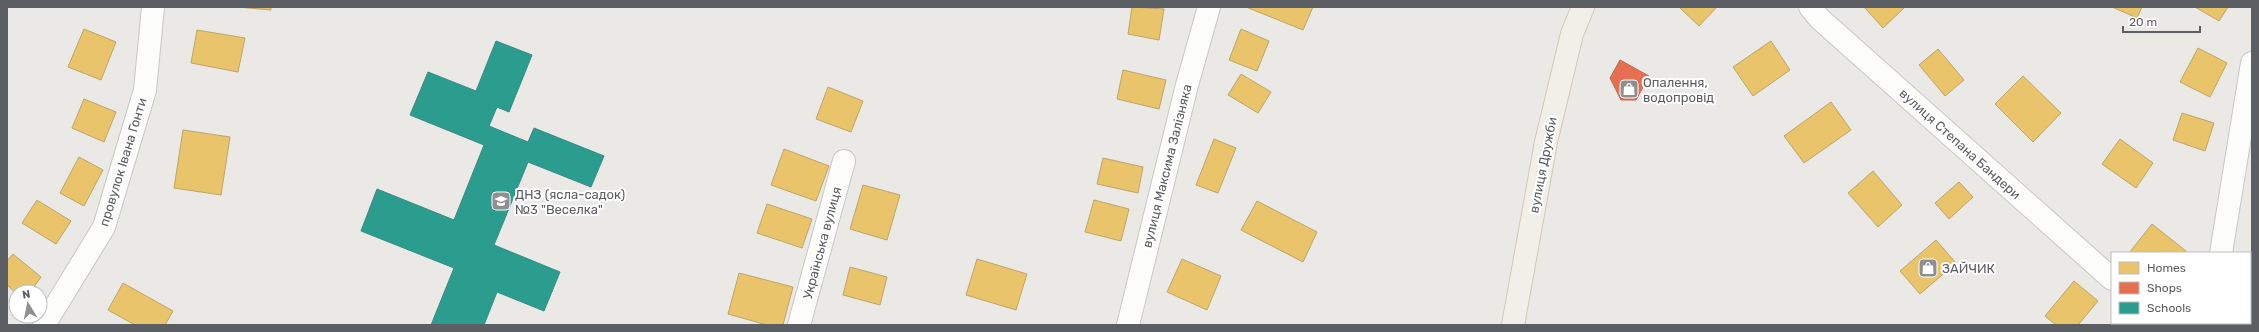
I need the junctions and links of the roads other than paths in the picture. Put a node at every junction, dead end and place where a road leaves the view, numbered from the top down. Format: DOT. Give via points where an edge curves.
graph roads {
  1 [pos="153,7"];
  2 [pos="1209,7"];
  3 [pos="1583,7"];
  4 [pos="1810,7"];
  5 [pos="2252,63"];
  6 [pos="844,161"];
  7 [pos="2221,252"];
  8 [pos="2111,278"];
  9 [pos="44,325"];
  10 [pos="799,325"];
  11 [pos="1128,325"];
  12 [pos="1513,325"];
  1 -- 9 [label="street, провулок Івана Гонти" via="145,90 104,227"];
  2 -- 11 [label="street, вулиця Максима Залізняка" via="1187,85"];
  3 -- 12 [label="main road, вулиця Дружби" via="1572,34 1546,142"];
  4 -- 8 [label="street, вулиця Степана Бандери" via="1820,19"];
  5 -- 7 [label="street"];
  6 -- 10 [label="street, Українська вулиця"];
}
